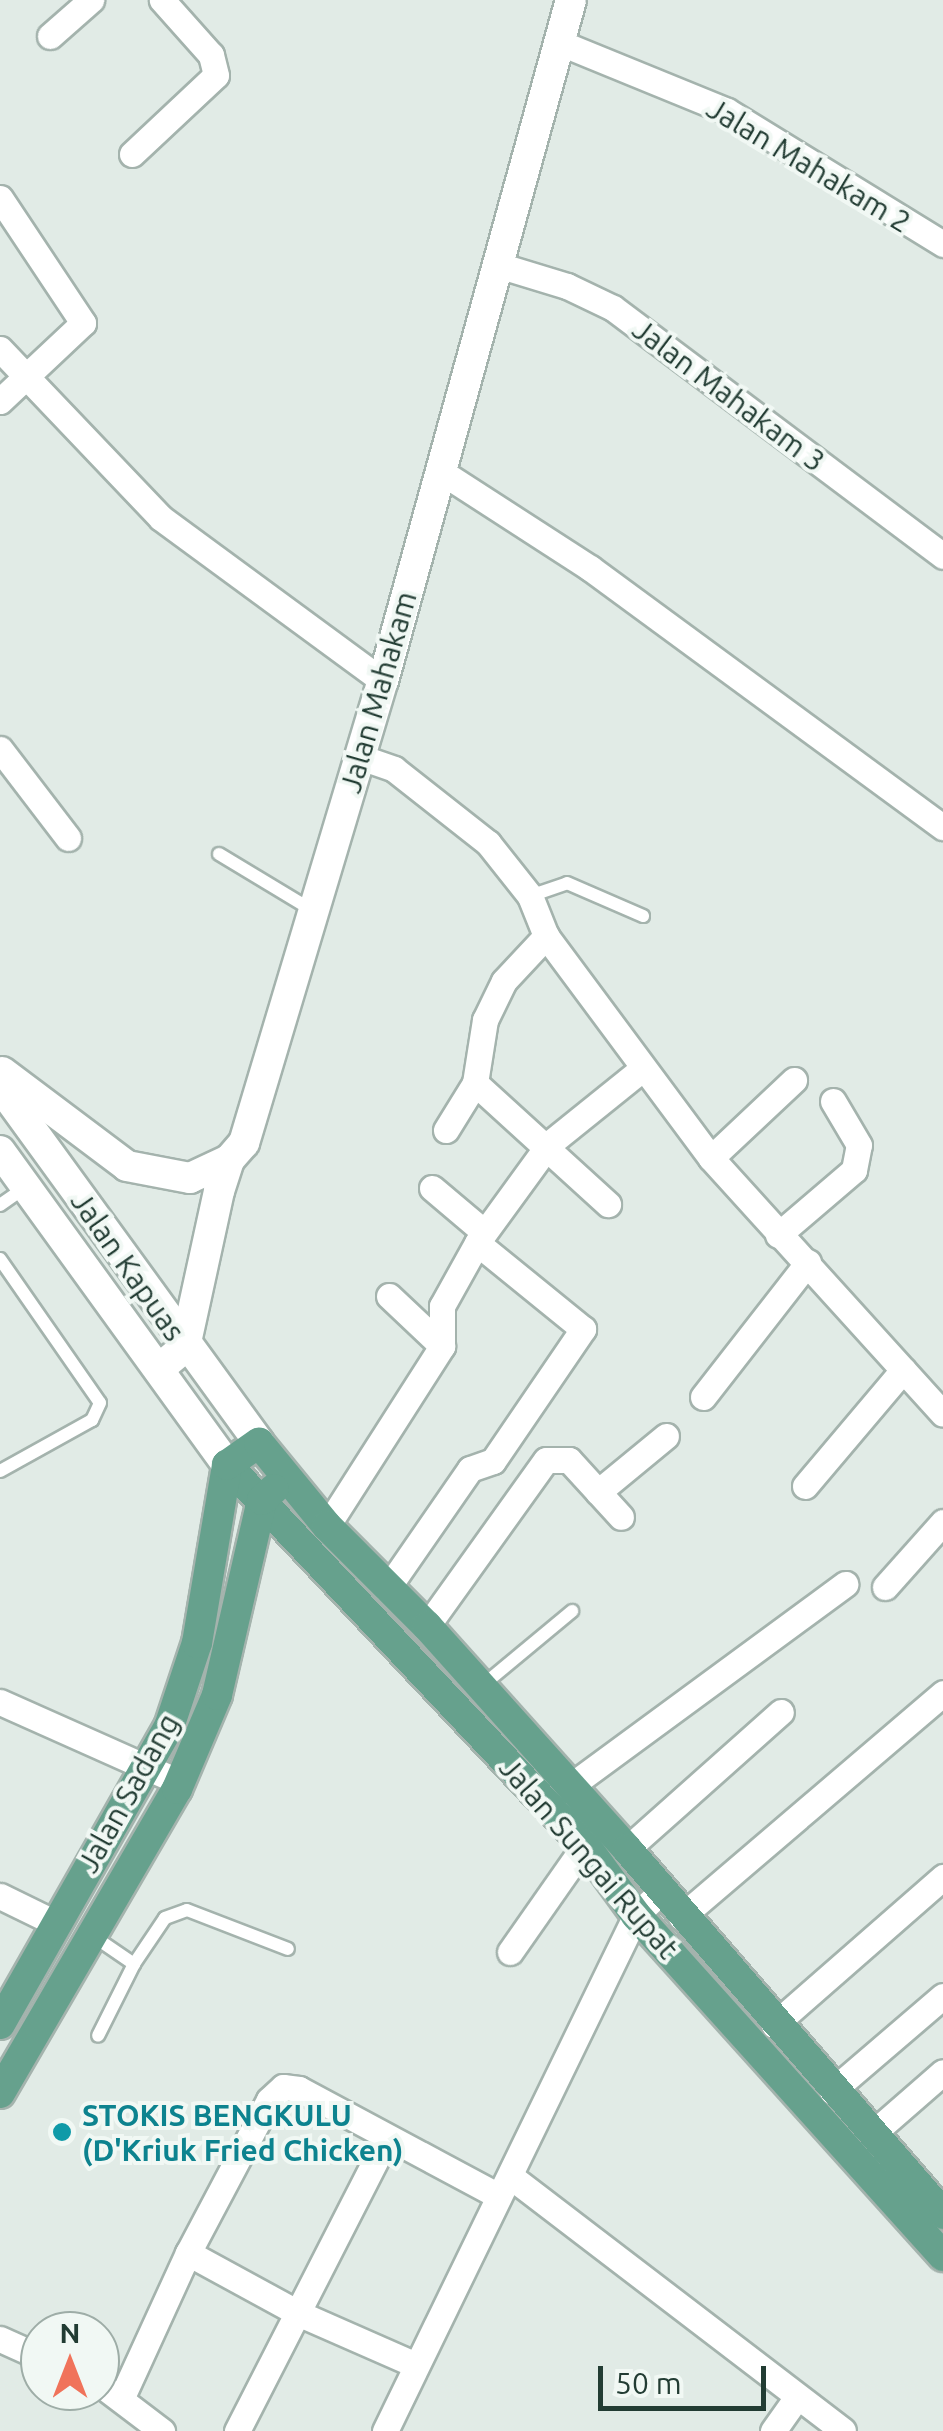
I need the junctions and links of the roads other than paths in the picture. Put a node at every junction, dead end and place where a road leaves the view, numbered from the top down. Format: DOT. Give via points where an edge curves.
graph roads {
  1 [pos="91,0"];
  2 [pos="162,0"];
  3 [pos="566,3"];
  4 [pos="50,36"];
  5 [pos="563,44"];
  6 [pos="132,154"];
  7 [pos="0,198"];
  8 [pos="943,244"];
  9 [pos="498,266"];
  10 [pos="0,349"];
  11 [pos="26,377"];
  12 [pos="0,401"];
  13 [pos="440,470"];
  14 [pos="943,556"];
  15 [pos="383,681"];
  16 [pos="0,749"];
  17 [pos="360,757"];
  18 [pos="943,827"];
  19 [pos="68,838"];
  20 [pos="219,854"];
  21 [pos="530,896"];
  22 [pos="314,911"];
  23 [pos="643,916"];
  24 [pos="546,936"];
  25 [pos="0,1070"];
  26 [pos="642,1070"];
  27 [pos="794,1080"];
  28 [pos="475,1083"];
  29 [pos="0,1086"];
  30 [pos="833,1101"];
  31 [pos="446,1130"];
  32 [pos="549,1144"];
  33 [pos="0,1151"];
  34 [pos="237,1151"];
  35 [pos="711,1158"];
  36 [pos="26,1186"];
  37 [pos="432,1188"];
  38 [pos="608,1204"];
  39 [pos="0,1205"];
  40 [pos="778,1235"];
  41 [pos="481,1238"];
  42 [pos="0,1260"];
  43 [pos="808,1262"];
  44 [pos="389,1296"];
  45 [pos="185,1346"];
  46 [pos="442,1346"];
  47 [pos="160,1368"];
  48 [pos="903,1370"];
  49 [pos="938,1396"];
  50 [pos="703,1397"];
  51 [pos="666,1436"];
  52 [pos="258,1443"];
  53 [pos="228,1465"];
  54 [pos="0,1471"];
  55 [pos="288,1478"];
  56 [pos="805,1486"];
  57 [pos="598,1492"];
  58 [pos="262,1500"];
  59 [pos="621,1518"];
  60 [pos="943,1522"];
  61 [pos="326,1526"];
  62 [pos="845,1584"];
  63 [pos="884,1587"];
  64 [pos="388,1589"];
  65 [pos="572,1611"];
  66 [pos="427,1626"];
  67 [pos="480,1686"];
  68 [pos="943,1693"];
  69 [pos="0,1702"];
  70 [pos="780,1712"];
  71 [pos="147,1765"];
  72 [pos="180,1782"];
  73 [pos="568,1787"];
  74 [pos="585,1845"];
  75 [pos="626,1848"];
  76 [pos="943,1877"];
  77 [pos="660,1893"];
  78 [pos="0,1896"];
  79 [pos="636,1916"];
  80 [pos="682,1917"];
  81 [pos="55,1923"];
  82 [pos="91,1935"];
  83 [pos="288,1949"];
  84 [pos="510,1952"];
  85 [pos="134,1964"];
  86 [pos="943,1996"];
  87 [pos="0,2024"];
  88 [pos="774,2025"];
  89 [pos="98,2036"];
  90 [pos="943,2072"];
  91 [pos="832,2091"];
  92 [pos="0,2093"];
  93 [pos="872,2134"];
  94 [pos="387,2138"];
  95 [pos="504,2186"];
  96 [pos="943,2214"];
  97 [pos="188,2252"];
  98 [pos="943,2256"];
  99 [pos="300,2314"];
  100 [pos="416,2365"];
  101 [pos="120,2374"];
  102 [pos="120,2397"];
  103 [pos="797,2397"];
  104 [pos="162,2431"];
  105 [pos="237,2431"];
  106 [pos="385,2431"];
  107 [pos="772,2431"];
  108 [pos="843,2431"];
  1 -- 4 [label="street"];
  2 -- 6 [label="street" via="211,55 216,76"];
  3 -- 5 [label="street, Jalan Mahakam"];
  5 -- 8 [label="street, Jalan Mahakam 2" via="727,111"];
  5 -- 9 [label="street, Jalan Mahakam"];
  7 -- 11 [label="street" via="83,324"];
  9 -- 13 [label="street, Jalan Mahakam"];
  9 -- 14 [label="street, Jalan Mahakam 3" via="613,308"];
  10 -- 11 [label="street"];
  11 -- 12 [label="street"];
  11 -- 15 [label="street" via="160,518"];
  13 -- 15 [label="street, Jalan Mahakam"];
  13 -- 18 [label="street" via="590,568"];
  15 -- 17 [label="street, Jalan Mahakam"];
  16 -- 19 [label="street"];
  17 -- 21 [label="street" via="394,769 448,810 488,843"];
  17 -- 22 [label="street, Jalan Mahakam"];
  20 -- 22 [label="lane"];
  21 -- 23 [label="lane" via="568,883"];
  21 -- 24 [label="street"];
  22 -- 34 [label="street, Jalan Mahakam"];
  24 -- 26 [label="street"];
  24 -- 28 [label="street" via="510,972 485,1020"];
  25 -- 34 [label="street" via="127,1166 190,1178"];
  26 -- 32 [label="street"];
  26 -- 35 [label="street"];
  27 -- 35 [label="street"];
  28 -- 31 [label="street"];
  28 -- 32 [label="street"];
  29 -- 45 [label="street, Jalan Kapuas"];
  30 -- 40 [label="street" via="859,1145 854,1170"];
  32 -- 38 [label="street"];
  32 -- 41 [label="street"];
  33 -- 36 [label="street, Jalan Kapuas"];
  34 -- 45 [label="street, Jalan Mahakam" via="214,1280 197,1304"];
  35 -- 40 [label="street"];
  36 -- 39 [label="lane"];
  36 -- 47 [label="street, Jalan Kapuas"];
  37 -- 41 [label="street"];
  40 -- 43 [label="street"];
  41 -- 46 [label="street" via="442,1306"];
  41 -- 64 [label="street" via="583,1329 493,1461 470,1468"];
  42 -- 54 [label="lane" via="100,1403 92,1420"];
  43 -- 48 [label="street"];
  43 -- 50 [label="street"];
  44 -- 46 [label="street"];
  45 -- 47 [label="street"];
  45 -- 52 [label="street, Jalan Kapuas"];
  46 -- 61 [label="street"];
  47 -- 53 [label="street, Jalan Kapuas"];
  48 -- 49 [label="street"];
  48 -- 56 [label="street"];
  51 -- 57 [label="street"];
  52 -- 53 [label="main road"];
  52 -- 55 [label="main road, Jalan Sungai Rupat"];
  53 -- 58 [label="main road, Jalan Sungai Rupat"];
  53 -- 71 [label="main road, Jalan Sadang" via="197,1644 169,1726"];
  55 -- 58 [label="main road"];
  55 -- 61 [label="main road, Jalan Sungai Rupat"];
  57 -- 59 [label="street"];
  57 -- 66 [label="street" via="568,1460 546,1460"];
  58 -- 72 [label="main road" via="217,1695"];
  58 -- 74 [label="main road, Jalan Sungai Rupat"];
  60 -- 63 [label="street"];
  61 -- 64 [label="main road, Jalan Sungai Rupat"];
  62 -- 73 [label="street"];
  64 -- 66 [label="main road, Jalan Sungai Rupat"];
  65 -- 67 [label="lane"];
  66 -- 67 [label="main road, Jalan Sungai Rupat"];
  67 -- 73 [label="main road, Jalan Sungai Rupat"];
  68 -- 80 [label="street"];
  69 -- 71 [label="street"];
  70 -- 75 [label="street"];
  71 -- 72 [label="street"];
  71 -- 81 [label="main road, Jalan Sadang"];
  72 -- 82 [label="main road"];
  73 -- 75 [label="main road, Jalan Sungai Rupat"];
  74 -- 79 [label="main road, Jalan Sungai Rupat"];
  74 -- 84 [label="street"];
  75 -- 77 [label="main road, Jalan Sungai Rupat"];
  76 -- 88 [label="street"];
  77 -- 79 [label="street"];
  77 -- 80 [label="main road, Jalan Sungai Rupat"];
  78 -- 81 [label="street"];
  79 -- 95 [label="street"];
  79 -- 98 [label="main road, Jalan Sungai Rupat"];
  80 -- 88 [label="main road, Jalan Sungai Rupat"];
  81 -- 87 [label="main road, Jalan Sadang"];
  82 -- 85 [label="lane"];
  82 -- 92 [label="main road"];
  83 -- 85 [label="lane" via="186,1910 166,1918"];
  85 -- 89 [label="lane"];
  86 -- 91 [label="street"];
  88 -- 91 [label="main road, Jalan Sungai Rupat"];
  90 -- 93 [label="street"];
  91 -- 93 [label="main road, Jalan Sungai Rupat"];
  93 -- 96 [label="main road, Jalan Sungai Rupat"];
  94 -- 95 [label="street"];
  94 -- 97 [label="street" via="300,2089 283,2087 269,2100"];
  94 -- 99 [label="street"];
  95 -- 100 [label="street"];
  95 -- 103 [label="street"];
  97 -- 99 [label="street"];
  97 -- 101 [label="street"];
  99 -- 100 [label="street"];
  99 -- 105 [label="street"];
  100 -- 106 [label="street"];
  102 -- 104 [label="street"];
  103 -- 107 [label="street"];
  103 -- 108 [label="street"];
}
